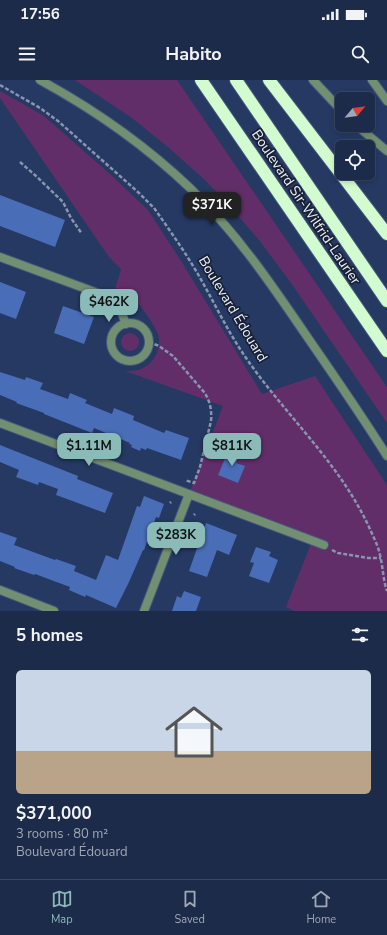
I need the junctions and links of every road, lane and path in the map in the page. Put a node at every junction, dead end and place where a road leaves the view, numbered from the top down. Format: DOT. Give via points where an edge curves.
graph roads {
  1 [pos="40,80"];
  2 [pos="201,80"];
  3 [pos="236,80"];
  4 [pos="269,80"];
  5 [pos="312,80"];
  6 [pos="372,80"];
  7 [pos="0,85"];
  8 [pos="387,101"];
  9 [pos="335,104"];
  10 [pos="364,132"];
  11 [pos="387,151"];
  12 [pos="20,162"];
  13 [pos="82,234"];
  14 [pos="387,234"];
  15 [pos="0,257"];
  16 [pos="387,301"];
  17 [pos="126,324"];
  18 [pos="149,342"];
  19 [pos="387,351"];
  20 [pos="0,423"];
  21 [pos="368,426"];
  22 [pos="387,450"];
  23 [pos="387,456"];
  24 [pos="185,480"];
  25 [pos="189,494"];
  26 [pos="324,545"];
  27 [pos="335,552"];
  28 [pos="381,558"];
  29 [pos="0,590"];
  30 [pos="387,591"];
  31 [pos="54,611"];
  32 [pos="144,611"];
  1 -- 21 [label="street" via="87,107 134,141 175,174 214,213 269,282"];
  2 -- 19 [label="highway, Boulevard Sir-Wilfrid-Laurier"];
  3 -- 16 [label="highway, Boulevard Sir-Wilfrid-Laurier"];
  4 -- 14 [label="highway"];
  5 -- 9 [label="street"];
  6 -- 8 [label="street"];
  7 -- 28 [label="path, Boulevard Édouard" via="58,121 154,208 198,275 245,356 350,493 368,525"];
  10 -- 11 [label="street"];
  12 -- 13 [label="path" via="63,202"];
  15 -- 17 [label="street" via="111,298 119,306"];
  17 -- 18 [label="street" via="135,323 141,326 147,333"];
  17 -- 18 [label="street" via="117,328 112,336 113,349 119,356 127,360 137,360 146,352"];
  18 -- 24 [label="path" via="173,356 208,399 211,421 200,467 194,483"];
  20 -- 25 [label="street"];
  21 -- 22 [label="street"];
  21 -- 23 [label="street"];
  25 -- 26 [label="street"];
  25 -- 32 [label="street"];
  27 -- 28 [label="path"];
  28 -- 30 [label="path, Boulevard Édouard"];
  29 -- 31 [label="street"];
}
